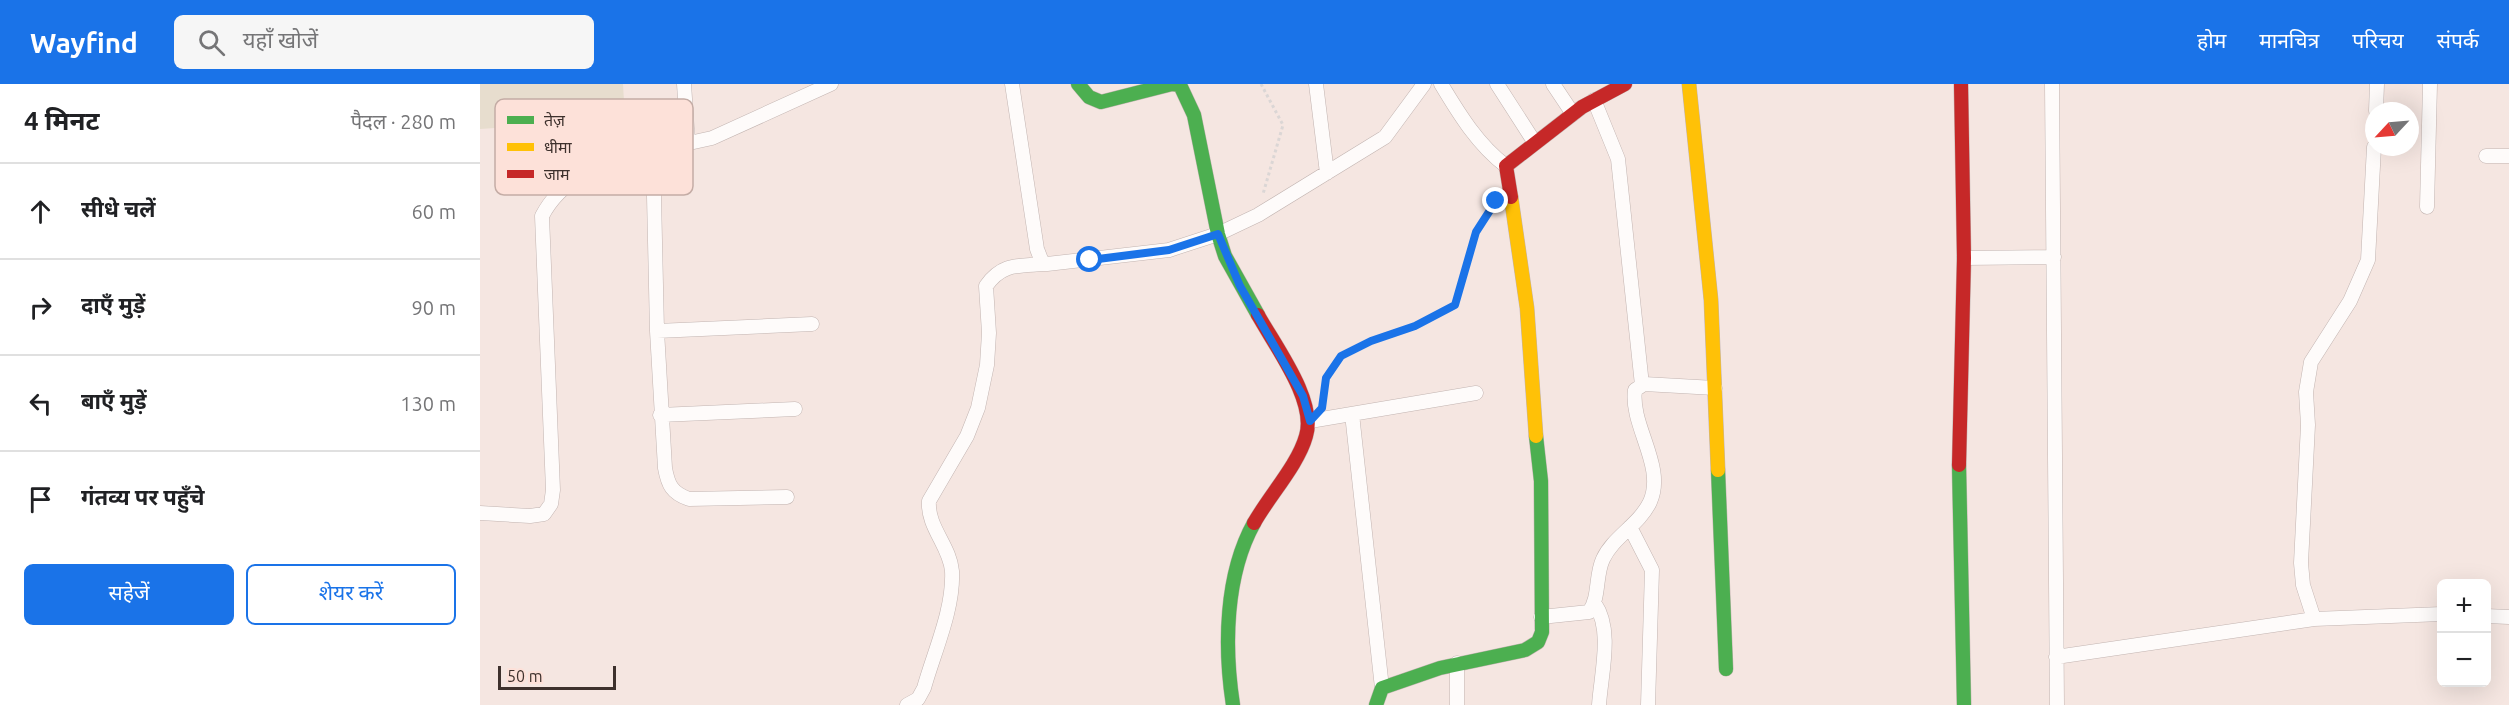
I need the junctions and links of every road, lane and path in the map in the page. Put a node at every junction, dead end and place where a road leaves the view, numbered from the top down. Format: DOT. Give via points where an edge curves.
graph roads {
  1 [pos="684,84"];
  2 [pos="831,84"];
  3 [pos="1012,84"];
  4 [pos="1078,84"];
  5 [pos="1261,84"];
  6 [pos="1316,84"];
  7 [pos="1424,84"];
  8 [pos="1441,84"];
  9 [pos="1497,84"];
  10 [pos="1553,84"];
  11 [pos="1689,84"];
  12 [pos="1961,84"];
  13 [pos="2052,84"];
  14 [pos="2377,84"];
  15 [pos="2430,84"];
  16 [pos="1617,86"];
  17 [pos="685,99"];
  18 [pos="1594,100"];
  19 [pos="2376,102"];
  20 [pos="1573,114"];
  21 [pos="693,142"];
  22 [pos="1535,143"];
  23 [pos="2374,156"];
  24 [pos="2486,156"];
  25 [pos="2509,156"];
  26 [pos="1506,166"];
  27 [pos="1327,173"];
  28 [pos="555,195"];
  29 [pos="654,195"];
  30 [pos="1496,201"];
  31 [pos="2427,207"];
  32 [pos="1258,215"];
  33 [pos="1218,234"];
  34 [pos="2054,257"];
  35 [pos="1964,258"];
  36 [pos="1044,264"];
  37 [pos="812,324"];
  38 [pos="657,331"];
  39 [pos="1642,385"];
  40 [pos="1715,388"];
  41 [pos="1476,393"];
  42 [pos="795,410"];
  43 [pos="1352,414"];
  44 [pos="660,415"];
  45 [pos="1310,421"];
  46 [pos="787,497"];
  47 [pos="480,513"];
  48 [pos="1630,527"];
  49 [pos="1595,604"];
  50 [pos="2437,614"];
  51 [pos="2491,616"];
  52 [pos="1541,617"];
  53 [pos="2509,617"];
  54 [pos="2314,619"];
  55 [pos="2056,657"];
  56 [pos="1457,663"];
  57 [pos="1726,669"];
  58 [pos="1382,688"];
  59 [pos="907,705"];
  60 [pos="1233,705"];
  61 [pos="1376,705"];
  62 [pos="1457,705"];
  63 [pos="1599,705"];
  64 [pos="1648,705"];
  65 [pos="1964,705"];
  66 [pos="2057,705"];
  1 -- 17 [label="street"];
  2 -- 21 [label="street" via="712,138"];
  3 -- 36 [label="street" via="1037,249"];
  4 -- 33 [label="street" via="1089,97 1101,102 1180,85 1194,115"];
  5 -- 32 [label="path" via="1283,125"];
  6 -- 27 [label="street"];
  7 -- 27 [label="street" via="1385,137"];
  8 -- 26 [label="street" via="1490,154"];
  9 -- 22 [label="street"];
  10 -- 20 [label="street"];
  11 -- 40 [label="street" via="1708,266"];
  12 -- 35 [label="street"];
  13 -- 34 [label="street"];
  14 -- 19 [label="street"];
  15 -- 31 [label="street"];
  16 -- 18 [label="street"];
  18 -- 20 [label="street"];
  18 -- 39 [label="street" via="1617,159"];
  20 -- 22 [label="street"];
  22 -- 26 [label="street"];
  23 -- 54 [label="street" via="2368,260 2350,302 2311,362 2306,392 2301,563 2303,585"];
  24 -- 25 [label="street"];
  26 -- 52 [label="street" via="1527,308 1540,481"];
  27 -- 32 [label="street"];
  28 -- 47 [label="street" via="542,216 551,504 544,514 530,516"];
  29 -- 38 [label="street"];
  30 -- 45 [label="path" via="1476,232 1455,305 1341,356 1326,378 1322,408"];
  32 -- 33 [label="street"];
  33 -- 36 [label="street" via="1169,250"];
  33 -- 45 [label="street" via="1240,286 1303,396"];
  34 -- 35 [label="street"];
  34 -- 55 [label="street"];
  35 -- 65 [label="street" via="1959,487"];
  36 -- 59 [label="street" via="1009,267 999,271 986,286 988,354 978,408 967,436 929,501 928,512 952,570 949,598 924,688 918,699"];
  37 -- 38 [label="street"];
  38 -- 44 [label="street"];
  39 -- 40 [label="street"];
  39 -- 48 [label="street" via="1635,390 1633,401 1650,459 1653,489 1649,503"];
  40 -- 57 [label="street"];
  41 -- 43 [label="street"];
  42 -- 44 [label="street"];
  43 -- 45 [label="street"];
  43 -- 58 [label="street"];
  44 -- 46 [label="street" via="668,484 676,494 689,499"];
  45 -- 60 [label="street" via="1300,449 1243,544 1236,572 1229,653 1228,683"];
  48 -- 49 [label="street" via="1602,560"];
  48 -- 64 [label="street" via="1652,570"];
  49 -- 52 [label="street" via="1580,615"];
  49 -- 63 [label="street" via="1605,632"];
  50 -- 54 [label="street"];
  51 -- 53 [label="street"];
  52 -- 56 [label="street" via="1538,642 1525,650"];
  54 -- 55 [label="street"];
  55 -- 66 [label="street"];
  56 -- 58 [label="street"];
  56 -- 62 [label="street"];
  58 -- 61 [label="street"];
}
